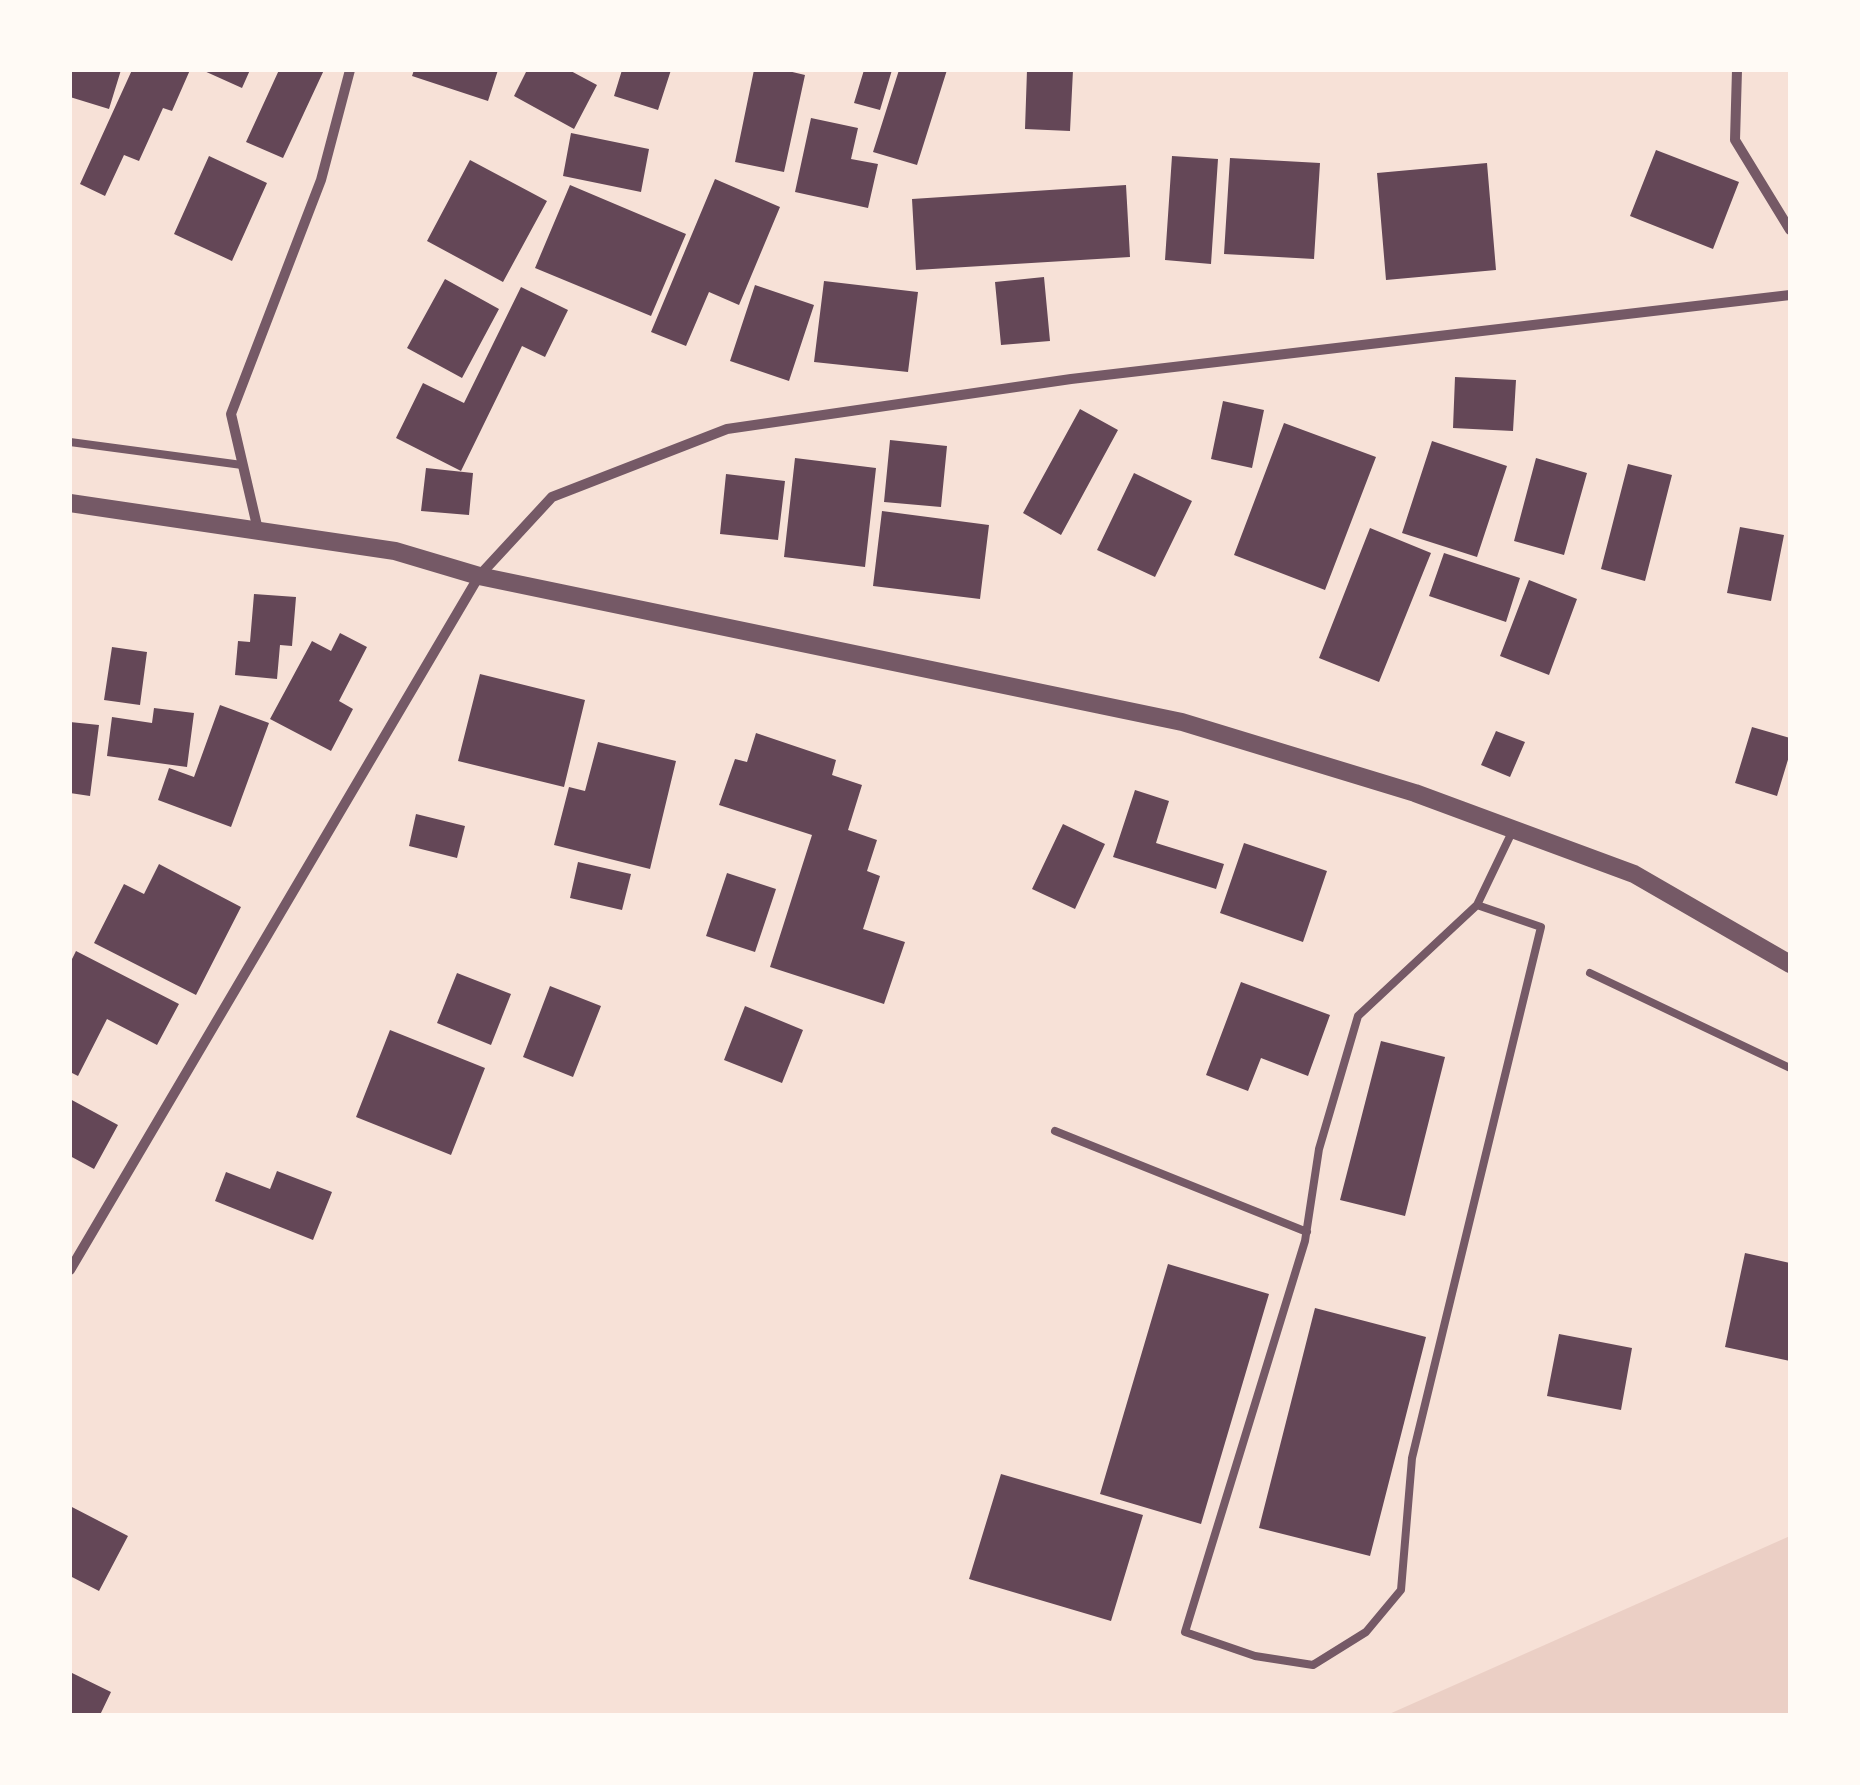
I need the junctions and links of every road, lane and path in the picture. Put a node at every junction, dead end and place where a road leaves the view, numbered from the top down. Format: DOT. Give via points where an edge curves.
graph roads {
  1 [pos="350,70"];
  2 [pos="1737,70"];
  3 [pos="1790,230"];
  4 [pos="1790,295"];
  5 [pos="70,442"];
  6 [pos="242,465"];
  7 [pos="70,503"];
  8 [pos="258,532"];
  9 [pos="478,576"];
  10 [pos="1514,830"];
  11 [pos="1477,905"];
  12 [pos="1790,964"];
  13 [pos="1590,973"];
  14 [pos="1790,1068"];
  15 [pos="1055,1131"];
  16 [pos="1307,1232"];
  17 [pos="70,1270"];
  1 -- 6 [label="street" via="321,180 231,414"];
  2 -- 3 [label="street" via="1735,140"];
  4 -- 9 [label="street" via="1071,379 727,429 552,497"];
  5 -- 6 [label="lane"];
  6 -- 8 [label="street"];
  7 -- 8 [label="street"];
  8 -- 9 [label="street" via="395,551"];
  9 -- 10 [label="street" via="1182,722"];
  9 -- 17 [label="street"];
  10 -- 11 [label="lane"];
  10 -- 12 [label="street" via="1634,874"];
  11 -- 16 [label="lane" via="1358,1016 1319,1148"];
  11 -- 16 [label="lane" via="1541,927 1412,1458 1401,1590 1366,1632 1313,1665 1255,1656 1185,1632"];
  13 -- 14 [label="lane"];
  15 -- 16 [label="lane"];
}
